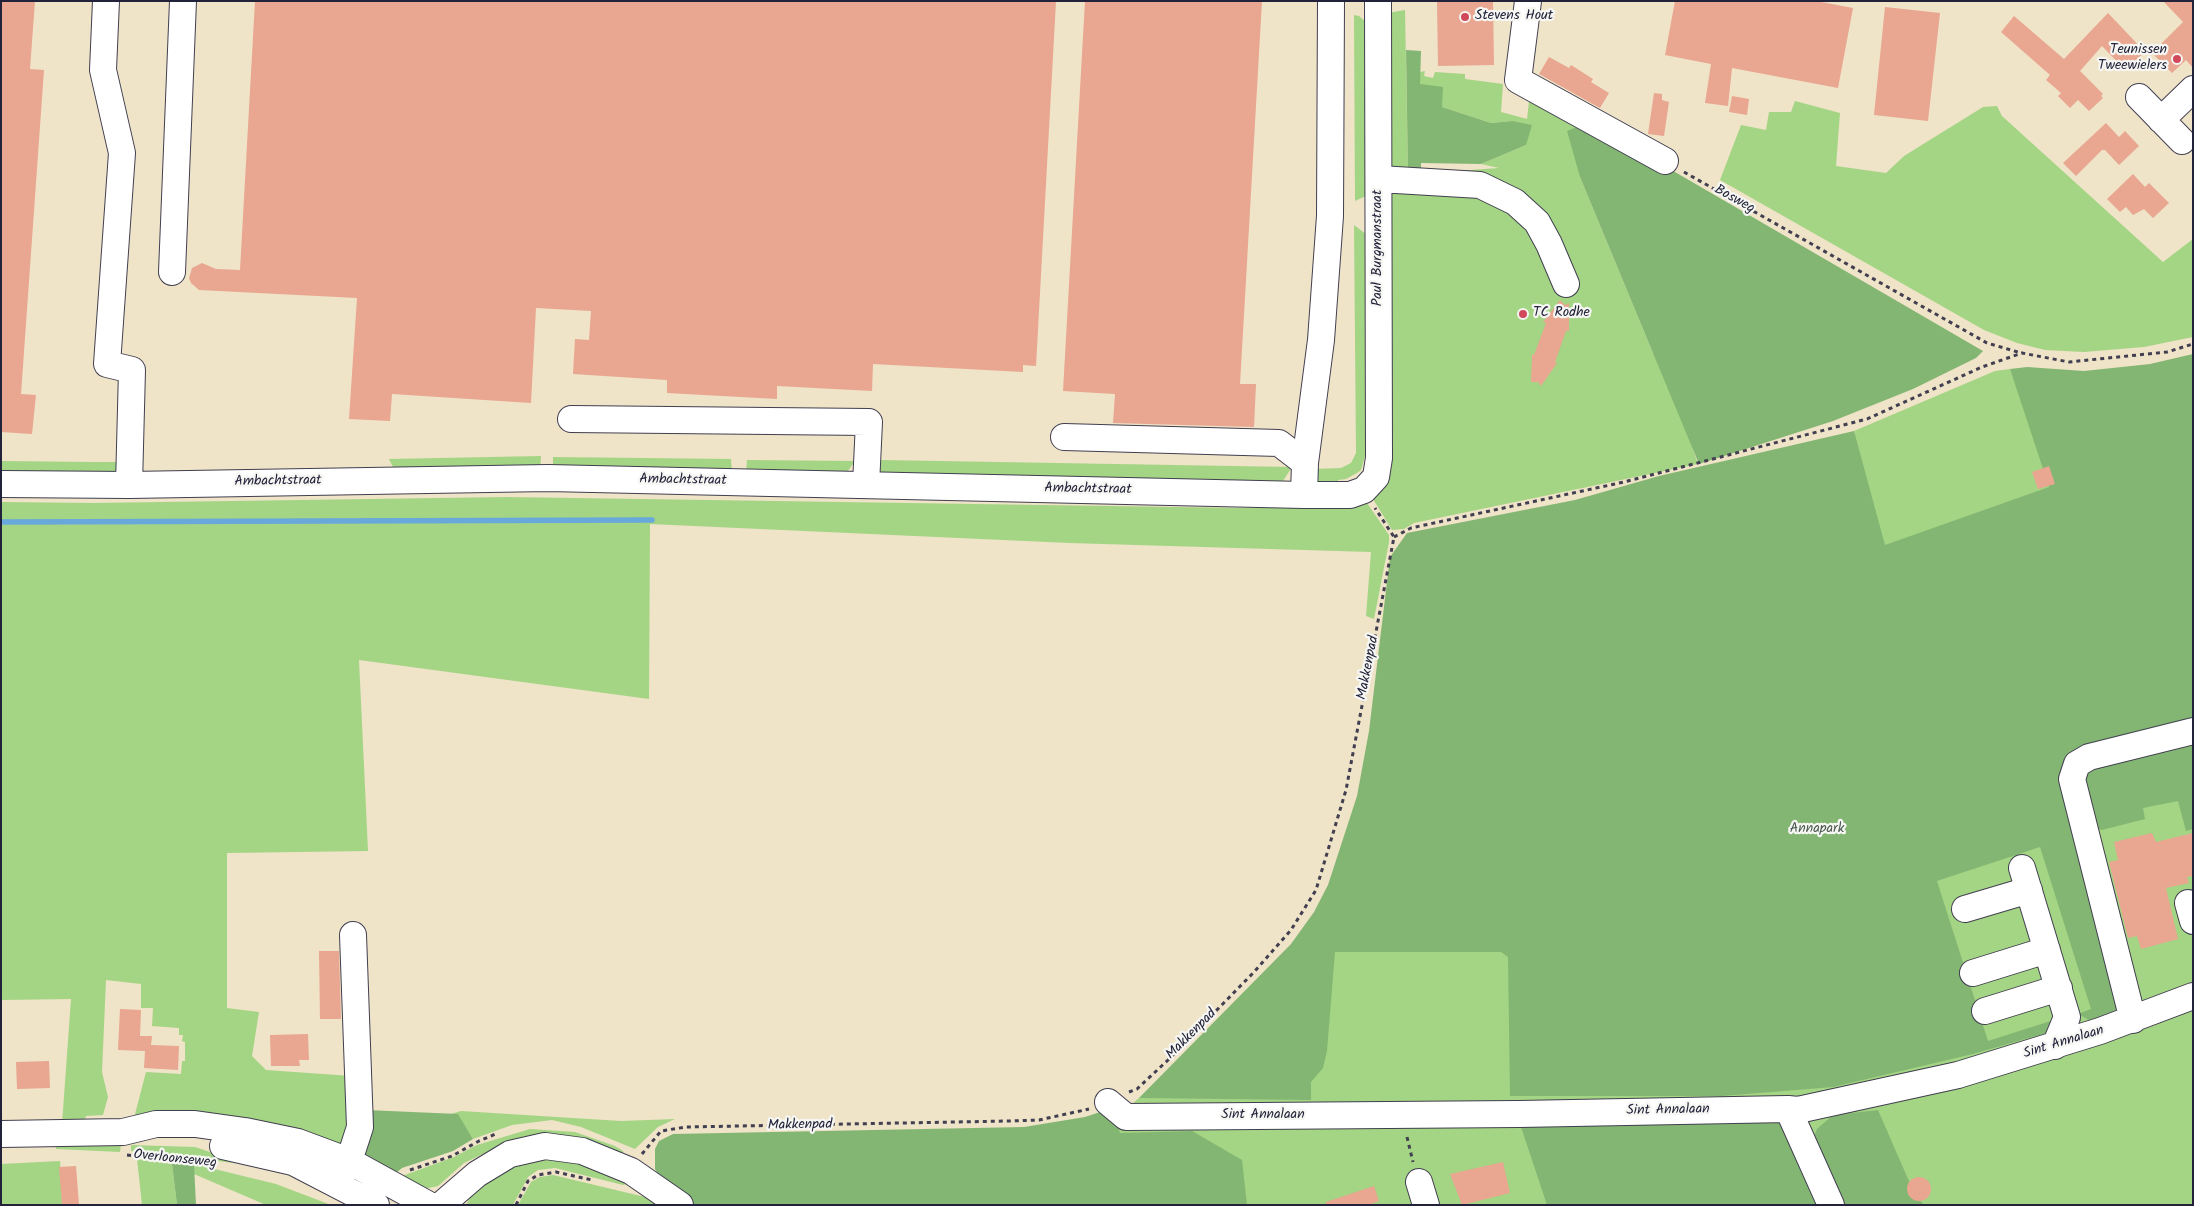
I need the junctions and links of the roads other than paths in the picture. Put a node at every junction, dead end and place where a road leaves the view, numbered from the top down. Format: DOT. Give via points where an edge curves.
graph roads {
  1 [pos="106,1"];
  2 [pos="183,1"];
  3 [pos="1331,1"];
  4 [pos="1378,1"];
  5 [pos="1528,1"];
  6 [pos="2193,89"];
  7 [pos="2139,97"];
  8 [pos="2161,120"];
  9 [pos="2182,141"];
  10 [pos="1665,161"];
  11 [pos="1379,179"];
  12 [pos="172,272"];
  13 [pos="1566,284"];
  14 [pos="571,419"];
  15 [pos="1064,437"];
  16 [pos="1304,463"];
  17 [pos="1,484"];
  18 [pos="129,485"];
  19 [pos="866,485"];
  20 [pos="1364,490"];
  21 [pos="1304,494"];
  22 [pos="2193,731"];
  23 [pos="1965,910"];
  24 [pos="354,936"];
  25 [pos="2047,950"];
  26 [pos="1974,973"];
  27 [pos="2059,988"];
  28 [pos="2193,996"];
  29 [pos="1985,1011"];
  30 [pos="2067,1017"];
  31 [pos="2133,1020"];
  32 [pos="2100,1032"];
  33 [pos="2055,1046"];
  34 [pos="1788,1109"];
  35 [pos="1117,1110"];
  36 [pos="1,1134"];
  37 [pos="121,1143"];
  38 [pos="349,1161"];
  39 [pos="336,1184"];
  40 [pos="376,1205"];
  41 [pos="429,1205"];
  42 [pos="440,1205"];
  43 [pos="680,1205"];
  44 [pos="1831,1205"];
  1 -- 18 [label="street" via="103,70 122,154 107,364 132,370"];
  2 -- 12 [label="street"];
  3 -- 16 [label="street" via="1330,216 1321,340"];
  4 -- 11 [label="street, Paul Burgmanstraat"];
  5 -- 10 [label="street" via="1518,80"];
  6 -- 8 [label="street"];
  7 -- 8 [label="street"];
  8 -- 9 [label="street"];
  11 -- 13 [label="street" via="1480,185 1515,202 1537,222"];
  11 -- 20 [label="street, Paul Burgmanstraat" via="1379,458 1376,477"];
  14 -- 19 [label="street" via="869,422"];
  15 -- 16 [label="street" via="1279,443"];
  16 -- 21 [label="street"];
  17 -- 18 [label="street, Ambachtstraat"];
  18 -- 19 [label="street, Ambachtstraat" via="548,478"];
  19 -- 21 [label="street, Ambachtstraat"];
  20 -- 21 [label="street, Ambachtstraat" via="1350,494"];
  22 -- 31 [label="street" via="2088,757 2077,764 2072,779"];
  23 -- 25 [label="street" via="2025,879"];
  24 -- 38 [label="street" via="360,1127"];
  25 -- 26 [label="street"];
  25 -- 27 [label="street"];
  27 -- 29 [label="street"];
  27 -- 30 [label="street"];
  28 -- 31 [label="street, Sint Annalaan"];
  30 -- 32 [label="street"];
  30 -- 33 [label="street"];
  31 -- 32 [label="street, Sint Annalaan"];
  32 -- 33 [label="street, Sint Annalaan"];
  33 -- 34 [label="street, Sint Annalaan" via="1958,1074 1798,1110"];
  34 -- 35 [label="street, Sint Annalaan" via="1404,1115"];
  34 -- 44 [label="street"];
  36 -- 37 [label="street, Overloonseweg"];
  37 -- 38 [label="street, Overloonseweg" via="156,1124 195,1124 298,1142"];
  37 -- 39 [label="street, Overloonseweg" via="154,1139 195,1141 244,1149 293,1162"];
  38 -- 39 [label="street"];
  38 -- 41 [label="street, Overloonseweg"];
  39 -- 40 [label="street, Overloonseweg"];
  42 -- 43 [label="street" via="477,1174 510,1154 545,1146 635,1164"];
}
